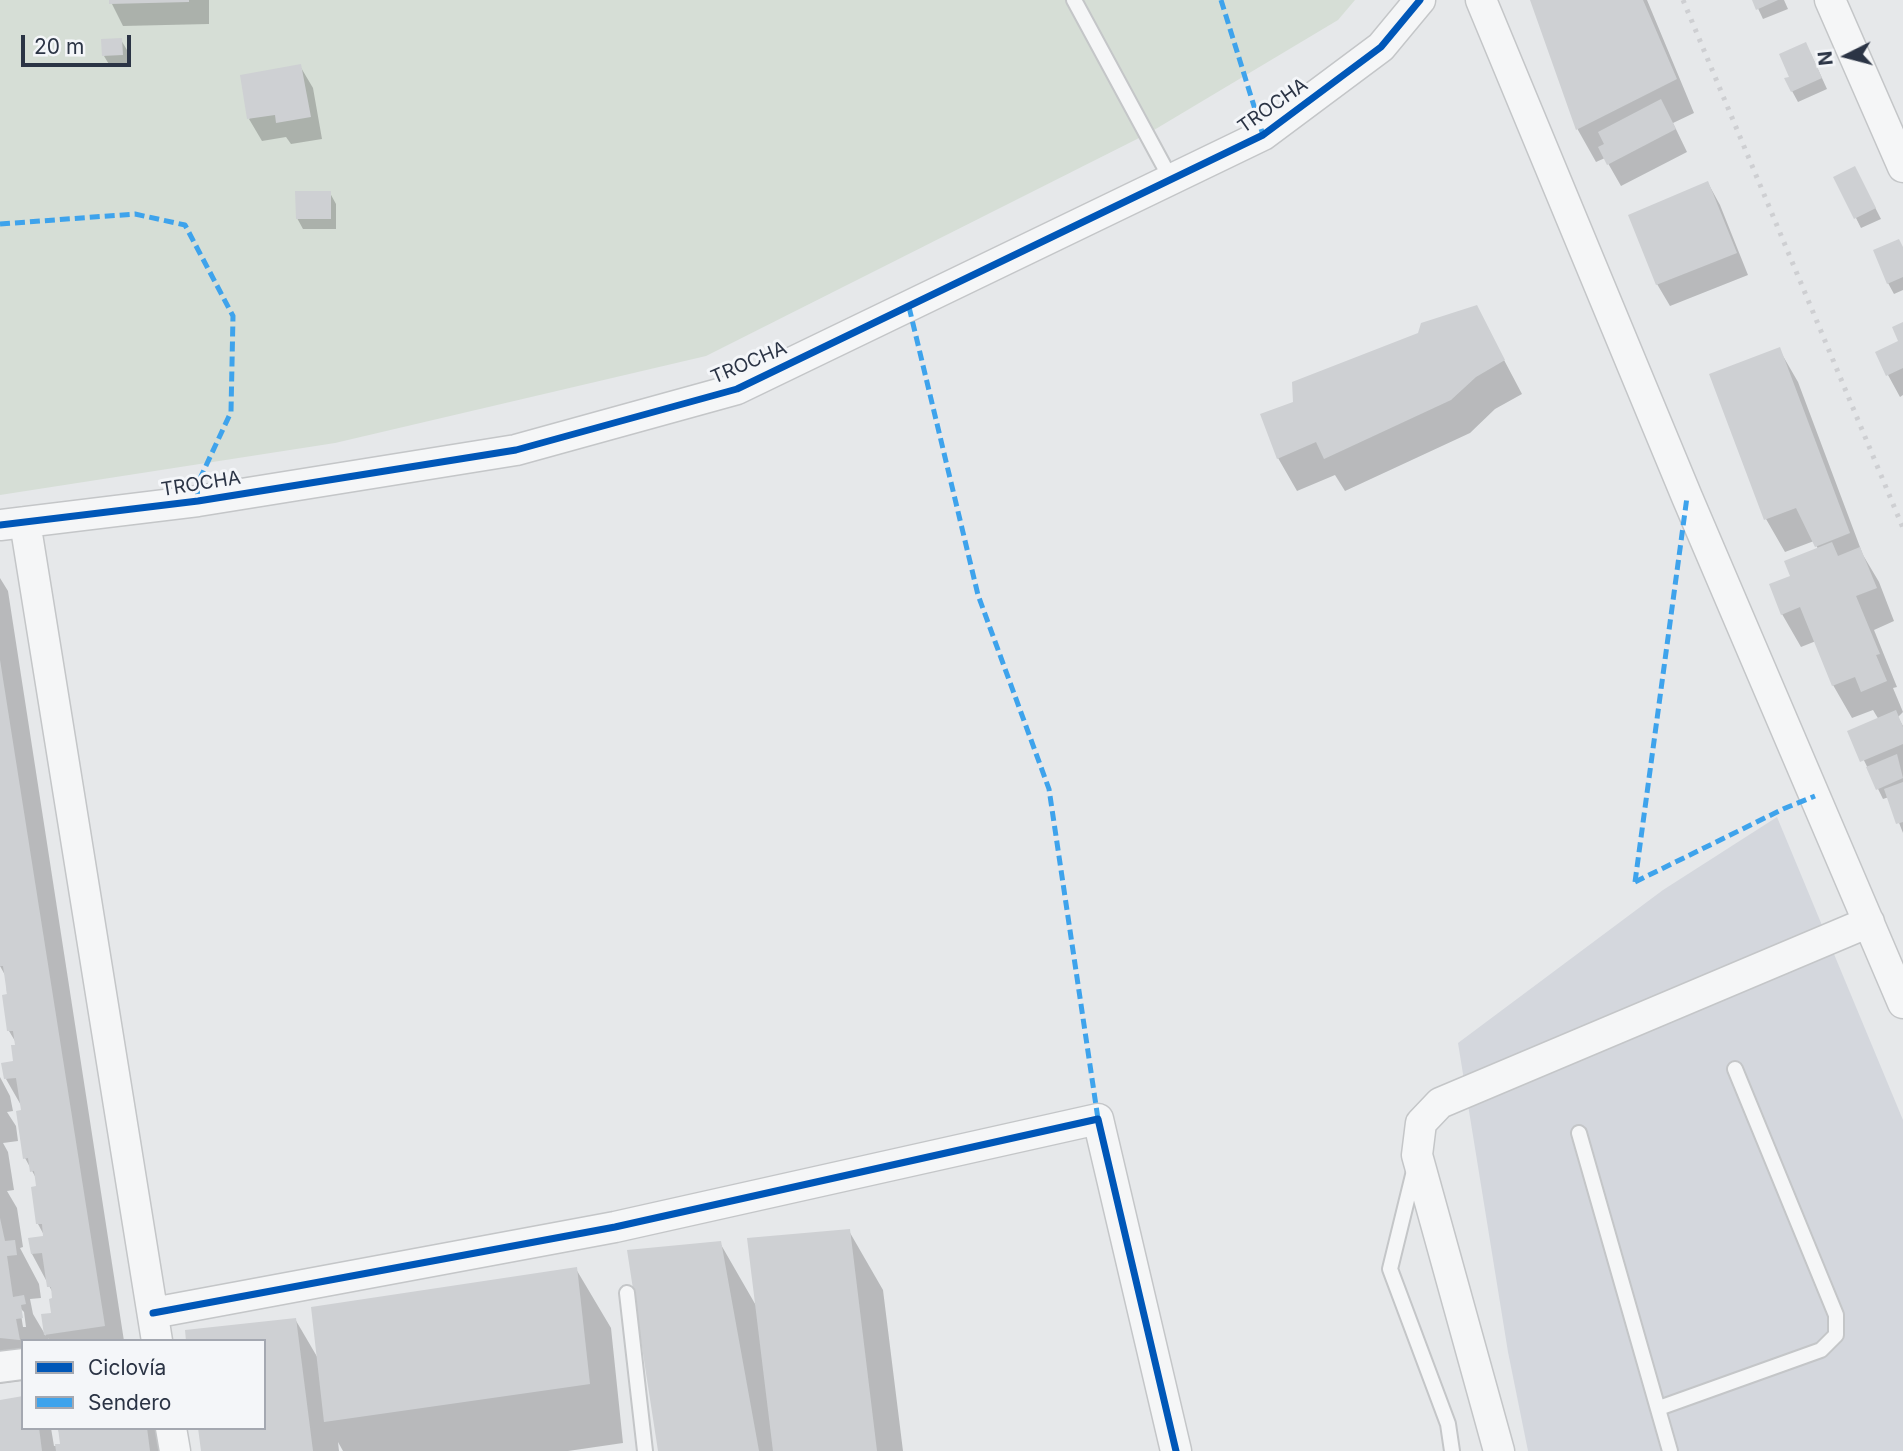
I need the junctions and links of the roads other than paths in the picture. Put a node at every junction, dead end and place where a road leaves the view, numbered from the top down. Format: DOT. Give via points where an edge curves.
graph roads {
  1 [pos="1074,0"];
  2 [pos="1420,0"];
  3 [pos="1482,0"];
  4 [pos="1830,0"];
  5 [pos="1903,167"];
  6 [pos="1172,181"];
  7 [pos="13,523"];
  8 [pos="1869,922"];
  9 [pos="1903,1003"];
  10 [pos="1735,1069"];
  11 [pos="1579,1133"];
  12 [pos="1418,1155"];
  13 [pos="627,1293"];
  14 [pos="155,1327"];
  15 [pos="21,1364"];
  16 [pos="0,1367"];
  17 [pos="1659,1408"];
  18 [pos="171,1430"];
  19 [pos="175,1451"];
  20 [pos="645,1451"];
  21 [pos="1176,1451"];
  22 [pos="1452,1451"];
  23 [pos="1499,1451"];
  24 [pos="1670,1451"];
  1 -- 6 [label="lane"];
  2 -- 6 [label="street, TROCHA" via="1381,47 1263,135"];
  3 -- 8 [label="street"];
  4 -- 5 [label="street"];
  6 -- 7 [label="street, TROCHA" via="737,389 516,450 198,501"];
  7 -- 14 [label="street"];
  8 -- 9 [label="street"];
  8 -- 12 [label="street" via="1440,1103 1422,1123"];
  10 -- 17 [label="lane" via="1836,1315 1836,1335 1821,1350"];
  11 -- 17 [label="lane"];
  12 -- 22 [label="lane" via="1390,1269 1448,1424"];
  12 -- 23 [label="street"];
  13 -- 20 [label="lane"];
  14 -- 21 [label="street" via="1098,1119"];
  15 -- 16 [label="street"];
  17 -- 24 [label="lane"];
  18 -- 19 [label="street"];
}
